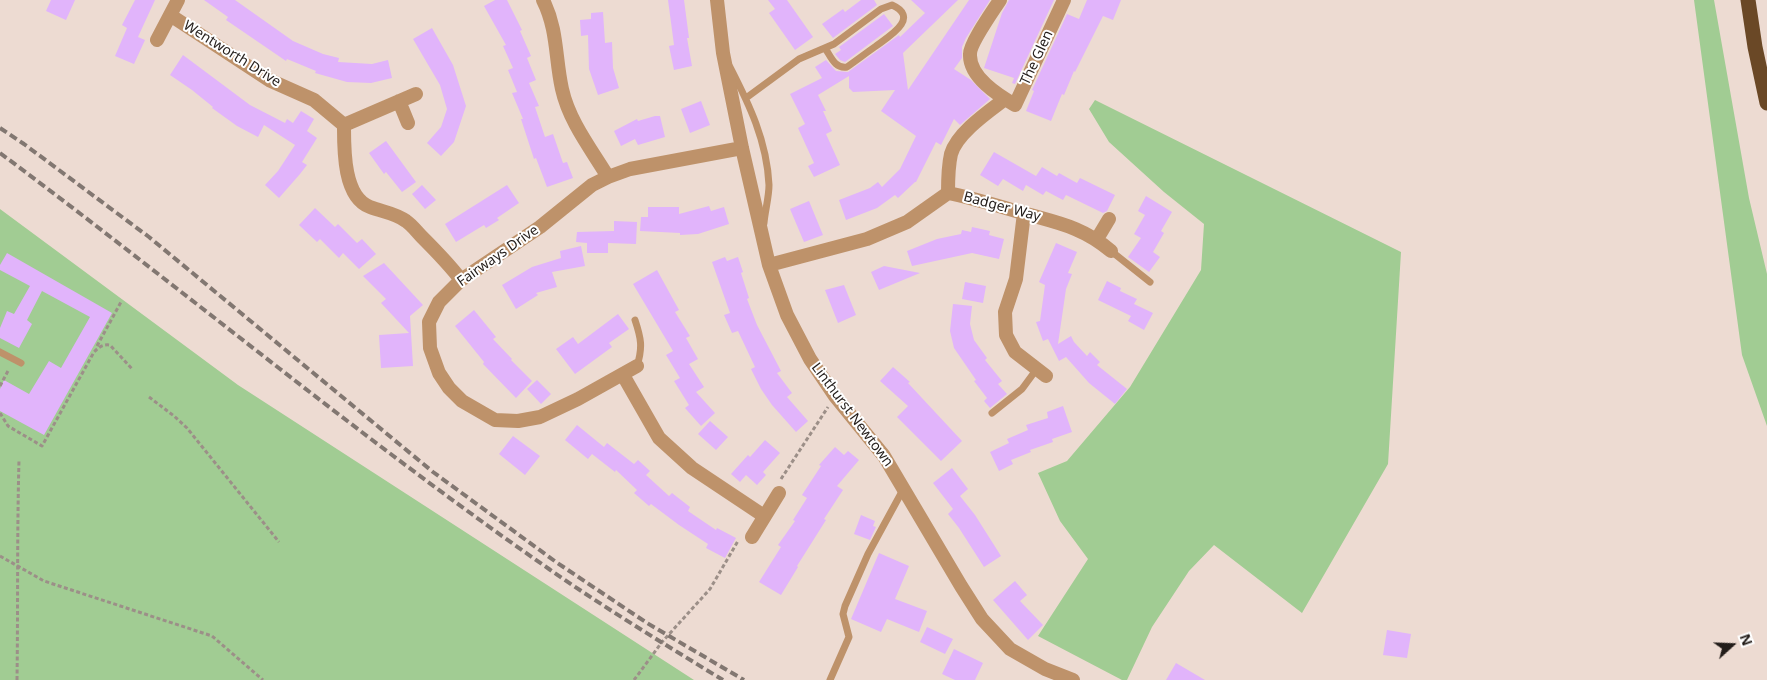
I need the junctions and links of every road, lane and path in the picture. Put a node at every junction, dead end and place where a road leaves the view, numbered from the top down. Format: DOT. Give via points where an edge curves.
graph roads {
  1 [pos="178,0"];
  2 [pos="543,0"];
  3 [pos="717,0"];
  4 [pos="1000,0"];
  5 [pos="1064,0"];
  6 [pos="1748,0"];
  7 [pos="170,15"];
  8 [pos="157,40"];
  9 [pos="825,48"];
  10 [pos="723,53"];
  11 [pos="416,94"];
  12 [pos="746,98"];
  13 [pos="1005,99"];
  14 [pos="399,102"];
  15 [pos="1767,104"];
  16 [pos="408,123"];
  17 [pos="344,124"];
  18 [pos="742,148"];
  19 [pos="608,177"];
  20 [pos="948,193"];
  21 [pos="1024,213"];
  22 [pos="1109,219"];
  23 [pos="762,234"];
  24 [pos="1096,239"];
  25 [pos="1111,251"];
  26 [pos="769,265"];
  27 [pos="461,280"];
  28 [pos="1150,282"];
  29 [pos="121,302"];
  30 [pos="634,320"];
  31 [pos="97,346"];
  32 [pos="0,352"];
  33 [pos="21,363"];
  34 [pos="11,366"];
  35 [pos="637,366"];
  36 [pos="133,370"];
  37 [pos="1041,373"];
  38 [pos="623,374"];
  39 [pos="0,386"];
  40 [pos="835,396"];
  41 [pos="149,397"];
  42 [pos="0,413"];
  43 [pos="992,413"];
  44 [pos="19,460"];
  45 [pos="904,488"];
  46 [pos="779,493"];
  47 [pos="764,516"];
  48 [pos="752,537"];
  49 [pos="279,542"];
  50 [pos="0,556"];
  51 [pos="18,567"];
  52 [pos="17,680"];
  53 [pos="263,680"];
  54 [pos="634,680"];
  55 [pos="830,680"];
  56 [pos="1073,680"];
  1 -- 7 [label="street, Wentworth Drive"];
  2 -- 19 [label="street" via="551,15 567,109"];
  3 -- 10 [label="street, Linthurst Newtown"];
  4 -- 13 [label="street" via="969,53 972,66 982,81"];
  5 -- 13 [label="street, The Glen" via="1015,105"];
  6 -- 15 [label="highway"];
  7 -- 8 [label="street, Wentworth Drive"];
  7 -- 17 [label="street, Wentworth Drive" via="269,80 314,100"];
  9 -- 9 [label="lane" via="888,6 897,7 903,16 898,31 847,67 837,66"];
  9 -- 12 [label="lane" via="798,59"];
  10 -- 12 [label="lane"];
  10 -- 18 [label="street, Linthurst Newtown"];
  11 -- 14 [label="street"];
  12 -- 23 [label="lane" via="762,138 769,186"];
  13 -- 20 [label="street, The Glen" via="980,118 951,152"];
  14 -- 16 [label="street"];
  14 -- 17 [label="street"];
  17 -- 27 [label="street" via="344,158 356,195 368,207 406,221"];
  18 -- 19 [label="street, Fairways Drive" via="630,169"];
  18 -- 23 [label="street, Linthurst Newtown"];
  19 -- 27 [label="street, Fairways Drive" via="592,185 540,227"];
  20 -- 21 [label="street, Badger Way"];
  20 -- 26 [label="street, Badger Way" via="907,222 867,239"];
  21 -- 24 [label="street, Badger Way" via="1080,230"];
  21 -- 37 [label="street" via="1016,279 1004,312 1006,335 1015,352"];
  22 -- 24 [label="street"];
  23 -- 26 [label="street, Linthurst Newtown"];
  24 -- 25 [label="street, Badger Way"];
  25 -- 28 [label="lane"];
  26 -- 40 [label="street, Linthurst Newtown" via="787,315 810,360"];
  27 -- 38 [label="street, Fairways Drive" via="439,302 429,322 430,348 439,373 462,401 495,420 518,421 540,417"];
  29 -- 31 [label="path"];
  30 -- 35 [label="lane" via="641,337"];
  32 -- 33 [label="lane"];
  34 -- 39 [label="path"];
  35 -- 38 [label="street, Fairways Drive"];
  36 -- 42 [label="path" via="110,345 99,347 42,446 8,426"];
  37 -- 43 [label="lane"];
  38 -- 47 [label="street" via="659,438 692,468"];
  40 -- 45 [label="street, Linthurst Newtown" via="884,456"];
  40 -- 46 [label="path" via="775,488"];
  41 -- 49 [label="path" via="187,428"];
  44 -- 51 [label="path"];
  45 -- 55 [label="lane" via="868,554 846,606 843,614 849,637"];
  45 -- 56 [label="street, Linthurst Newtown" via="982,619 1010,649 1045,670"];
  46 -- 47 [label="street"];
  47 -- 48 [label="street"];
  48 -- 54 [label="path" via="743,533 710,589 662,642"];
  50 -- 51 [label="path"];
  51 -- 52 [label="path"];
  51 -- 53 [label="path" via="44,581 212,636"];
}
